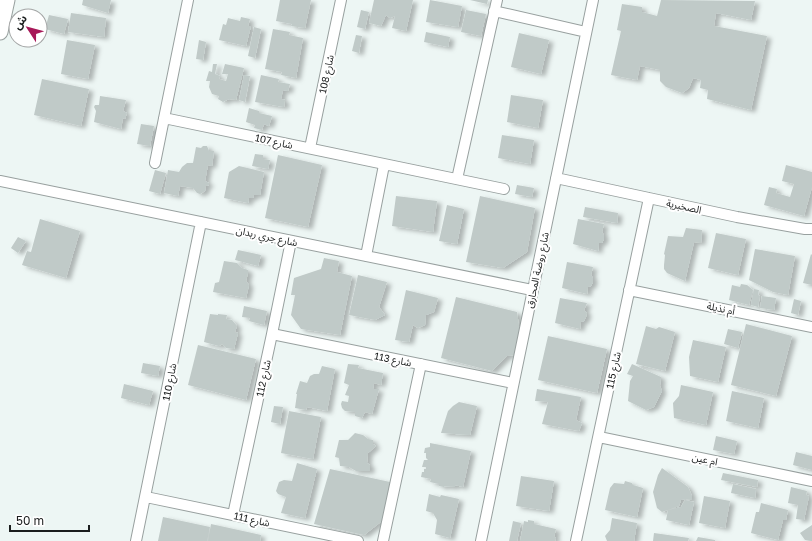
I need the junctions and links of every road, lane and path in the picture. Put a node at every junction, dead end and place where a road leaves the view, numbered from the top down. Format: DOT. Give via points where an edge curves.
graph roads {
  1 [pos="7,0"];
  2 [pos="188,0"];
  3 [pos="341,0"];
  4 [pos="497,0"];
  5 [pos="593,0"];
  6 [pos="494,11"];
  7 [pos="0,32"];
  8 [pos="586,32"];
  9 [pos="164,118"];
  10 [pos="310,148"];
  11 [pos="155,163"];
  12 [pos="384,164"];
  13 [pos="556,178"];
  14 [pos="458,179"];
  15 [pos="0,182"];
  16 [pos="504,189"];
  17 [pos="649,198"];
  18 [pos="201,222"];
  19 [pos="812,229"];
  20 [pos="291,241"];
  21 [pos="366,256"];
  22 [pos="532,290"];
  23 [pos="629,290"];
  24 [pos="812,327"];
  25 [pos="272,334"];
  26 [pos="421,364"];
  27 [pos="513,383"];
  28 [pos="599,437"];
  29 [pos="812,481"];
  30 [pos="146,497"];
  31 [pos="233,515"];
  32 [pos="136,541"];
  33 [pos="358,541"];
  34 [pos="383,541"];
  35 [pos="481,541"];
  36 [pos="576,541"];
  1 -- 7 [label="street"];
  2 -- 9 [label="street"];
  3 -- 10 [label="street, شارع 108"];
  4 -- 6 [label="street"];
  5 -- 8 [label="street, شارع روضة المحارق"];
  6 -- 8 [label="street"];
  6 -- 14 [label="street"];
  8 -- 13 [label="street, شارع روضة المحارق"];
  9 -- 10 [label="street, شارع 107"];
  9 -- 11 [label="street"];
  10 -- 12 [label="street, شارع 107"];
  12 -- 14 [label="street, شارع 107"];
  12 -- 21 [label="street"];
  13 -- 17 [label="street, الصخبرية"];
  13 -- 22 [label="street, شارع روضة المحارق"];
  14 -- 16 [label="street, شارع 107"];
  15 -- 18 [label="street, شارع جري ربدان"];
  17 -- 19 [label="street, الصخبرية" via="737,217"];
  17 -- 23 [label="street, شارع 115"];
  18 -- 20 [label="street, شارع جري ربدان"];
  18 -- 30 [label="street, شارع 110"];
  20 -- 21 [label="street, شارع جري ربدان"];
  20 -- 25 [label="street, شارع 112"];
  21 -- 22 [label="street, شارع جري ربدان"];
  22 -- 27 [label="street, شارع روضة المحارق"];
  23 -- 24 [label="street, أم نذيلة"];
  23 -- 28 [label="street, شارع 115"];
  25 -- 26 [label="street, شارع 113"];
  25 -- 31 [label="street, شارع 112"];
  26 -- 27 [label="street, شارع 113"];
  26 -- 34 [label="street"];
  27 -- 35 [label="street, شارع روضة المحارق"];
  28 -- 29 [label="street, ام عين"];
  28 -- 36 [label="street, شارع 115"];
  30 -- 31 [label="street, شارع 111"];
  30 -- 32 [label="street, شارع 110"];
  31 -- 33 [label="street, شارع 111"];
}
